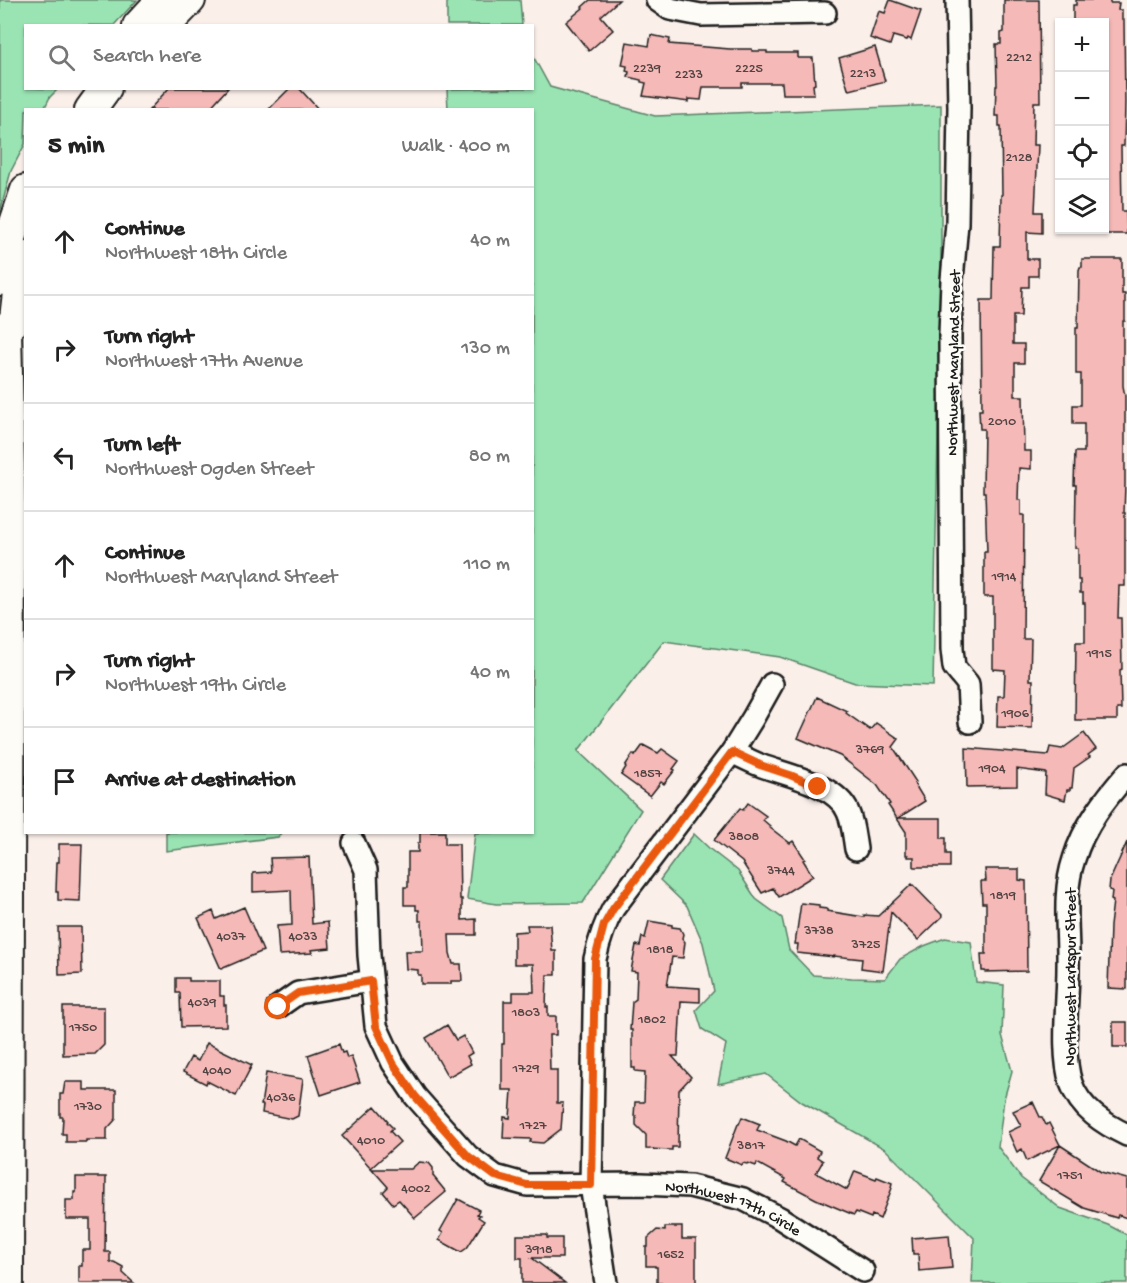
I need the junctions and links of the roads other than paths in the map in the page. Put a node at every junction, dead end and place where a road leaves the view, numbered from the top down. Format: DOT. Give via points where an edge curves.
graph roads {
  1 [pos="162,0"];
  2 [pos="190,0"];
  3 [pos="657,0"];
  4 [pos="957,0"];
  5 [pos="825,13"];
  6 [pos="140,24"];
  7 [pos="167,24"];
  8 [pos="82,90"];
  9 [pos="105,90"];
  10 [pos="69,108"];
  11 [pos="91,108"];
  12 [pos="24,196"];
  13 [pos="24,262"];
  14 [pos="0,280"];
  15 [pos="3,327"];
  16 [pos="12,509"];
  17 [pos="772,684"];
  18 [pos="970,722"];
  19 [pos="732,752"];
  20 [pos="1127,774"];
  21 [pos="354,843"];
  22 [pos="856,849"];
  23 [pos="371,981"];
  24 [pos="278,1007"];
  25 [pos="1127,1135"];
  26 [pos="591,1185"];
  27 [pos="863,1271"];
  28 [pos="8,1283"];
  29 [pos="606,1283"];
  1 -- 6 [label="main road"];
  2 -- 7 [label="main road"];
  3 -- 5 [label="street" via="670,9 701,15"];
  4 -- 18 [label="street, Northwest Maryland Street" via="957,223 950,335 952,649 954,668 968,684"];
  8 -- 10 [label="main road"];
  9 -- 11 [label="main road"];
  12 -- 14 [label="main road"];
  13 -- 15 [label="main road" via="15,319"];
  15 -- 16 [label="main road"];
  16 -- 28 [label="main road"];
  17 -- 19 [label="street"];
  19 -- 22 [label="street" via="800,779 841,801 848,811"];
  19 -- 26 [label="street" via="604,925 595,959"];
  20 -- 25 [label="street, Northwest Larkspur Street" via="1080,840 1069,879 1066,1051 1072,1084 1079,1098 1107,1125"];
  21 -- 23 [label="street, Northwest 17th Circle" via="366,870"];
  23 -- 24 [label="street" via="298,993"];
  23 -- 26 [label="street, Northwest 17th Circle" via="376,1026 393,1063 415,1096 468,1156 495,1176 527,1185"];
  26 -- 27 [label="street, Northwest 17th Circle" via="690,1186 743,1199"];
  26 -- 29 [label="street"];
}
